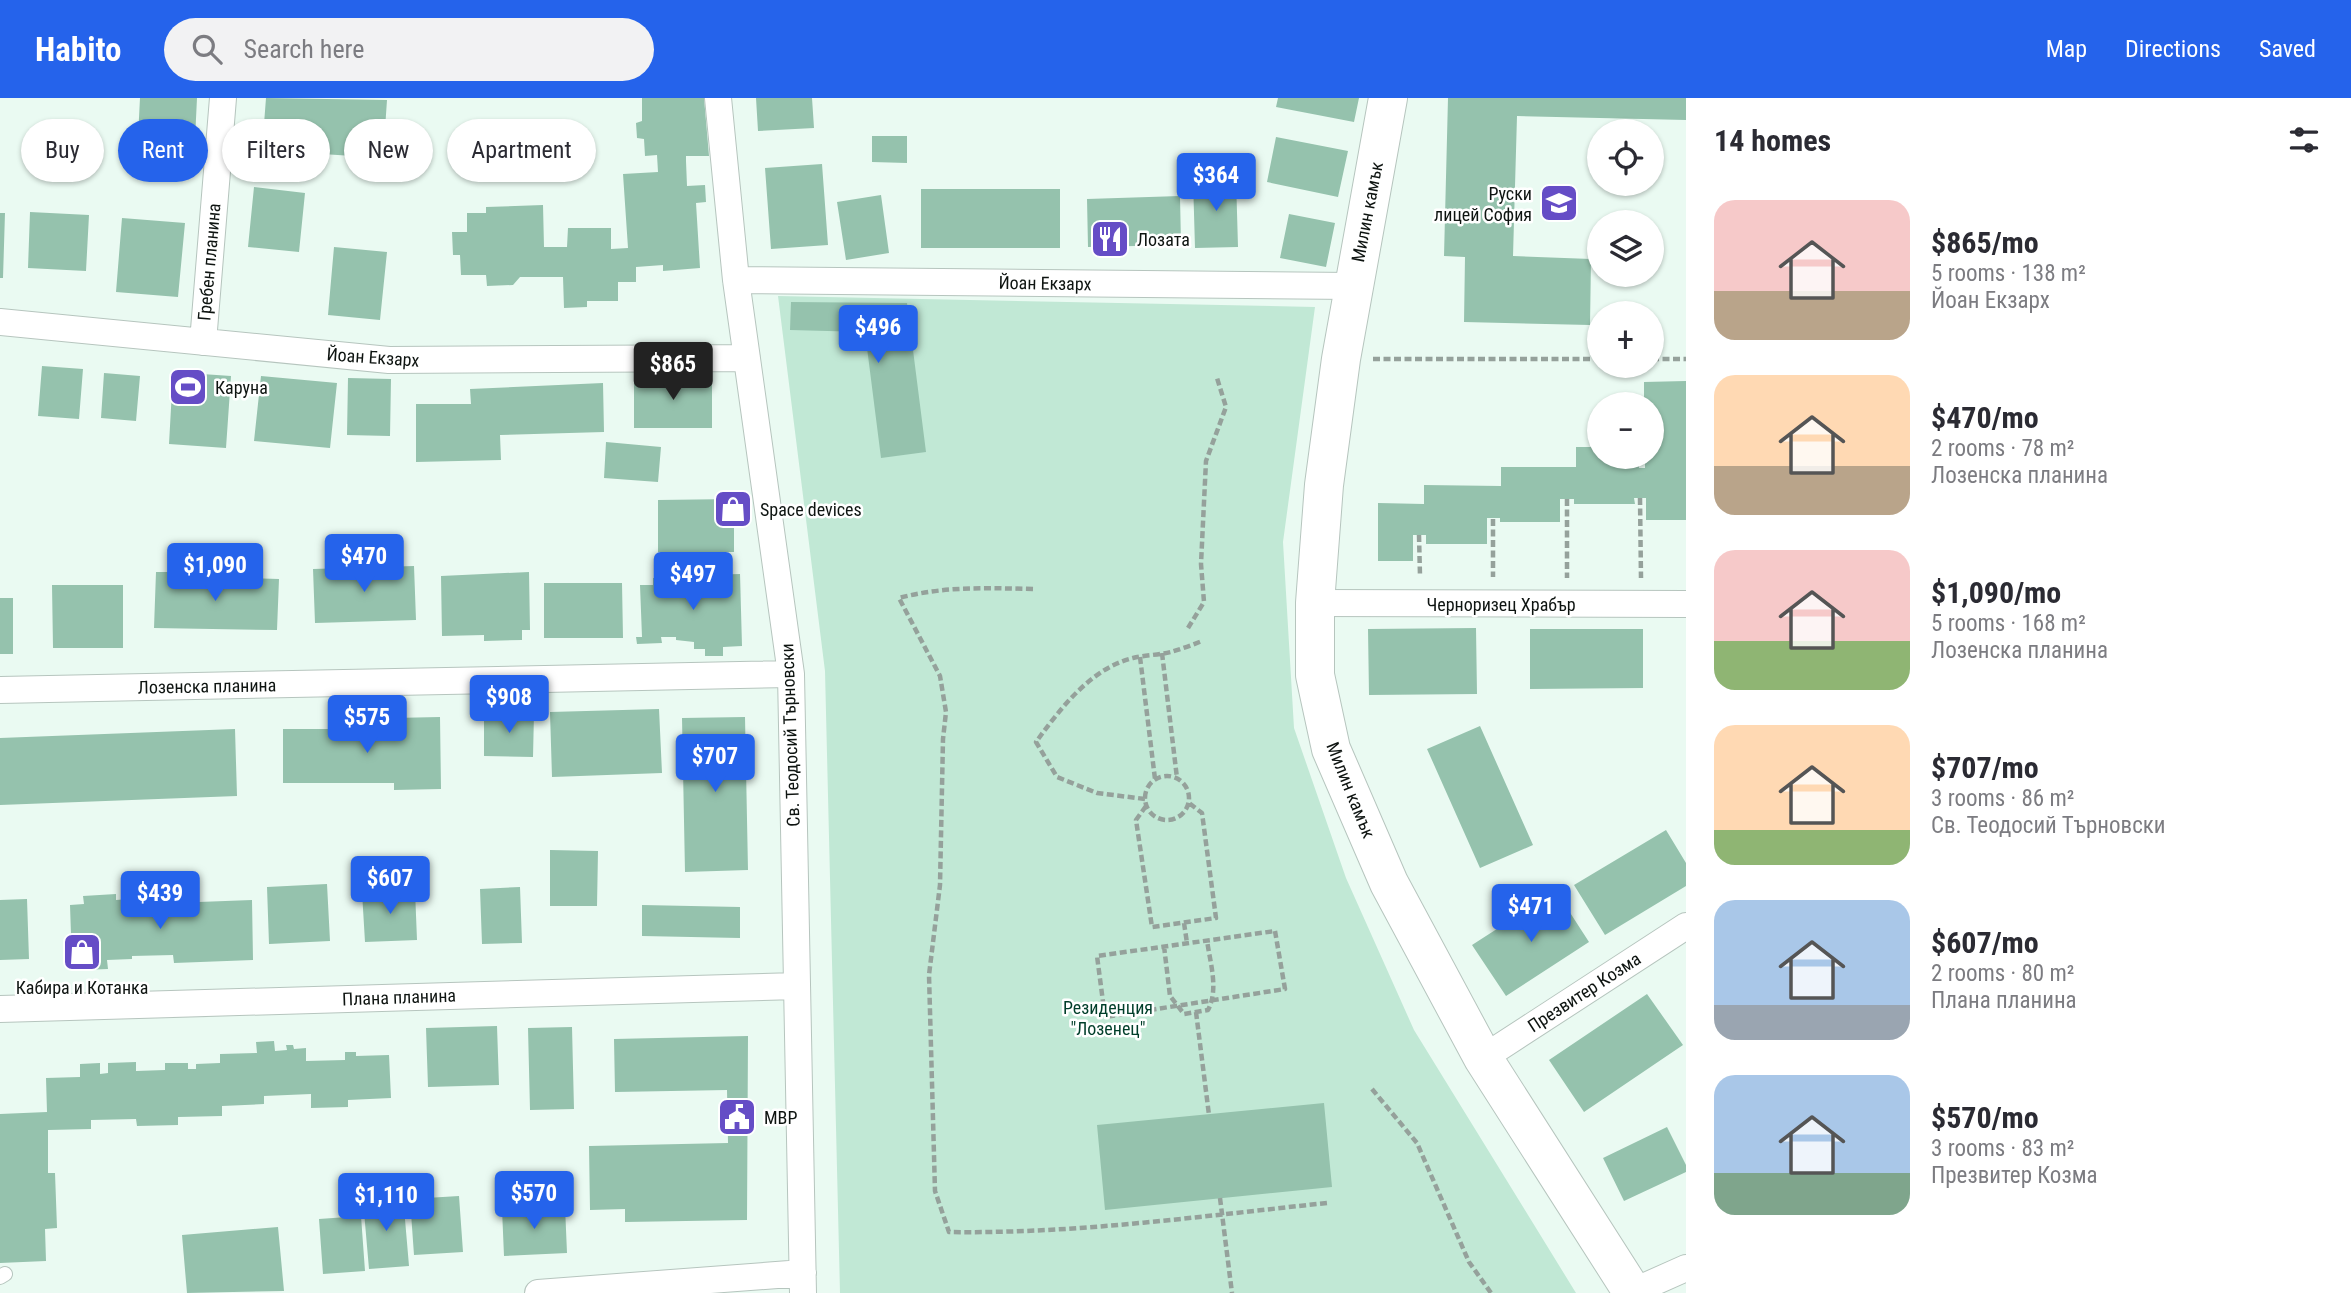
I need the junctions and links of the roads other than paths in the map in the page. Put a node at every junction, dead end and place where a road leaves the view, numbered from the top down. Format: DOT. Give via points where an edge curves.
graph roads {
  1 [pos="223,98"];
  2 [pos="718,98"];
  3 [pos="1388,98"];
  4 [pos="736,280"];
  5 [pos="1353,286"];
  6 [pos="0,322"];
  7 [pos="203,342"];
  8 [pos="747,358"];
  9 [pos="1315,603"];
  10 [pos="1686,604"];
  11 [pos="791,674"];
  12 [pos="0,690"];
  13 [pos="1686,926"];
  14 [pos="797,986"];
  15 [pos="0,1009"];
  16 [pos="1483,1058"];
  17 [pos="1686,1268"];
  18 [pos="803,1283"];
  19 [pos="538,1293"];
  20 [pos="1633,1293"];
  1 -- 7 [label="street, Гребен планина"];
  2 -- 4 [label="street, Св. Теодосий Търновски"];
  3 -- 5 [label="street, Милин камък"];
  4 -- 5 [label="street, Йоан Екзарх"];
  4 -- 8 [label="street, Св. Теодосий Търновски"];
  5 -- 9 [label="street, Милин камък" via="1324,485"];
  6 -- 7 [label="street, Йоан Екзарх"];
  7 -- 8 [label="street, Йоан Екзарх" via="389,360"];
  8 -- 11 [label="street, Св. Теодосий Търновски"];
  9 -- 10 [label="street, Черноризец Храбър"];
  9 -- 16 [label="street, Милин камък" via="1315,675 1331,749 1389,883"];
  11 -- 12 [label="street, Лозенска планина"];
  11 -- 14 [label="street, Св. Теодосий Търновски"];
  13 -- 16 [label="street, Презвитер Козма"];
  14 -- 15 [label="street, Плана планина"];
  14 -- 18 [label="street, Св. Теодосий Търновски"];
  16 -- 20 [label="street, Милин камък"];
  17 -- 20 [label="street"];
  18 -- 19 [label="street"];
}
